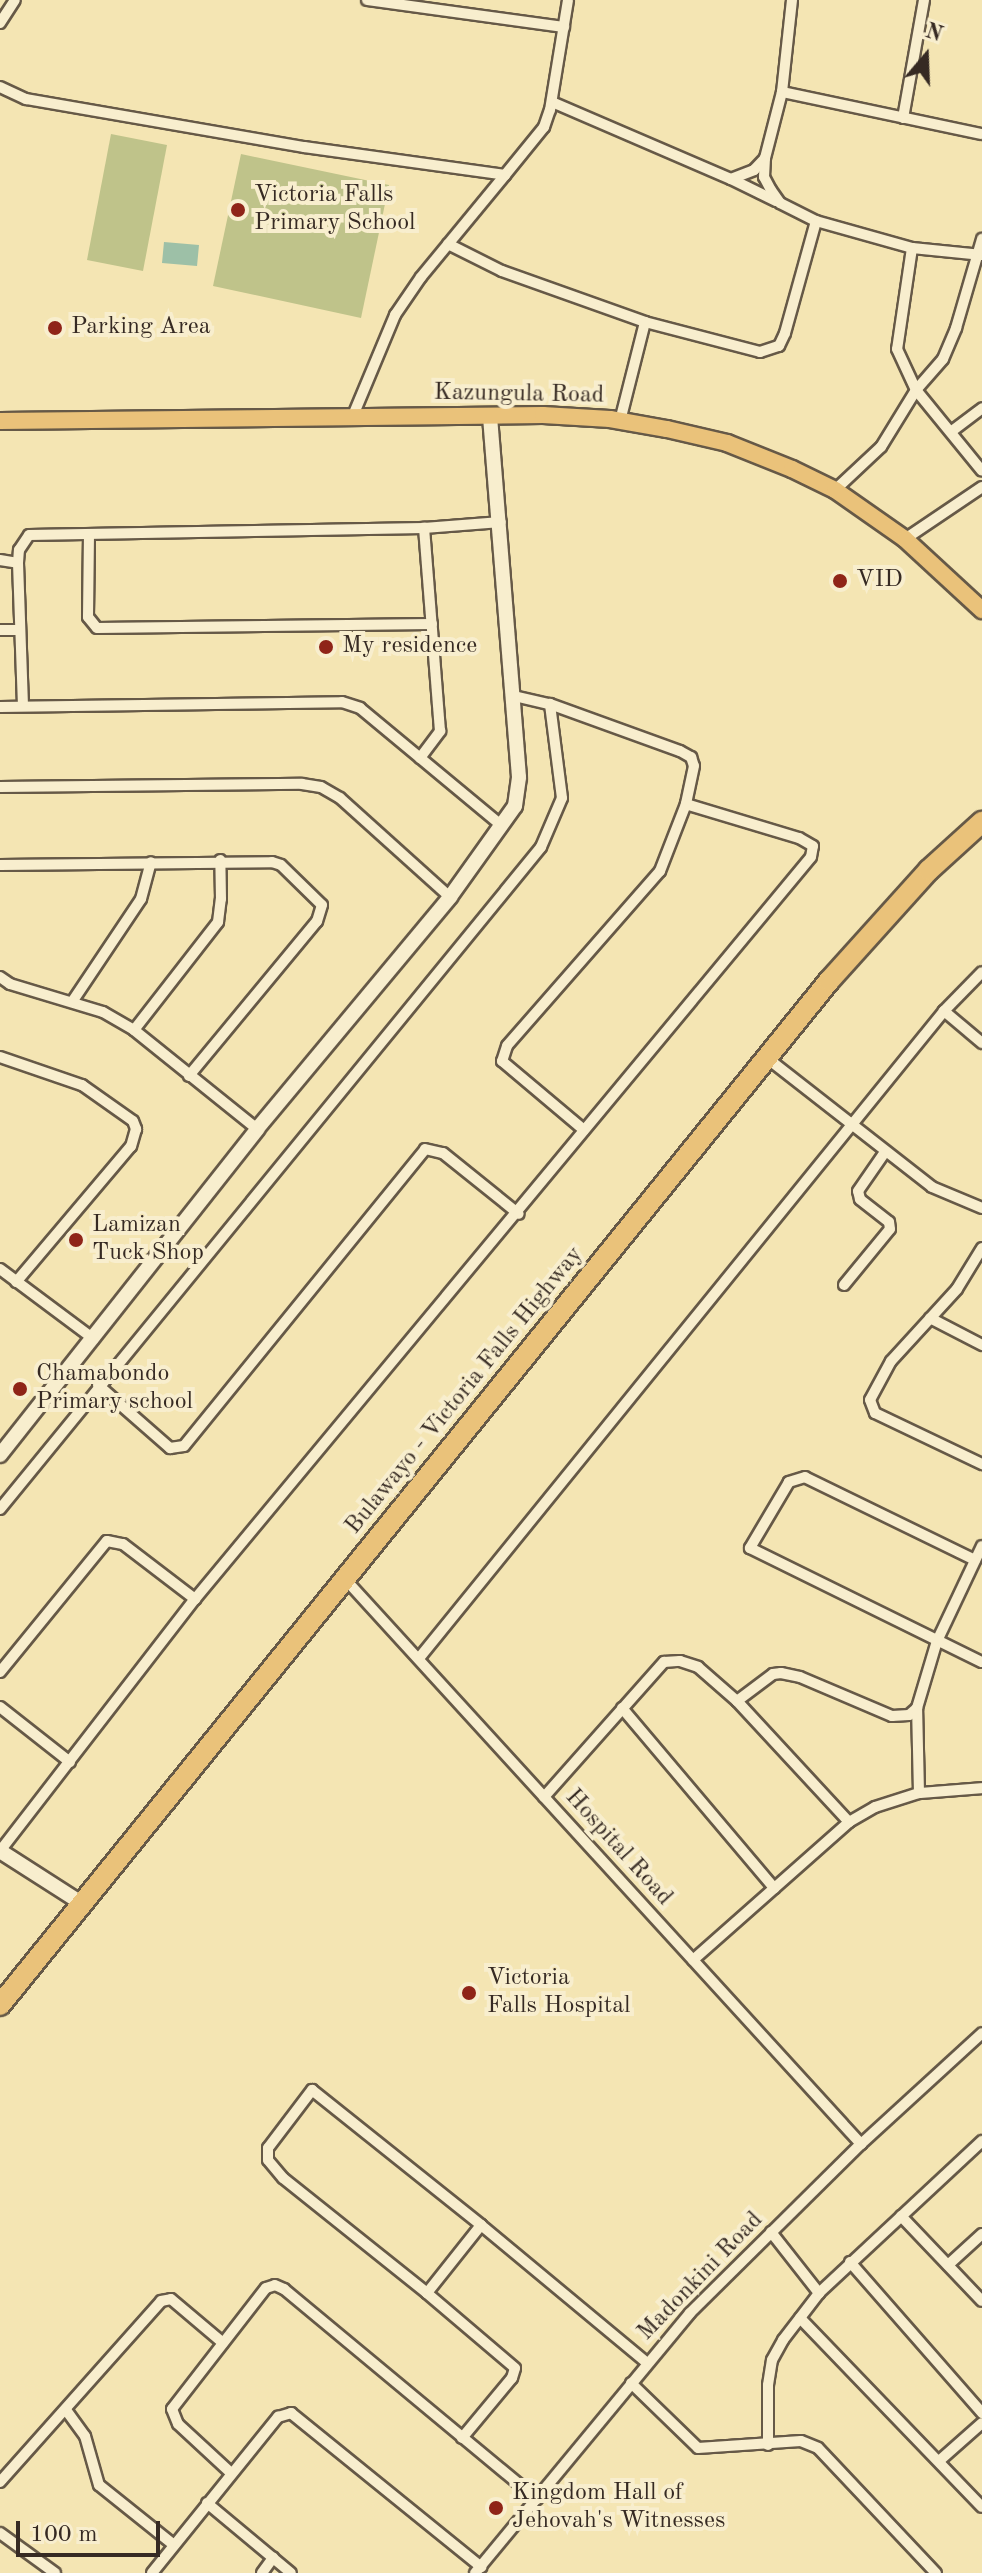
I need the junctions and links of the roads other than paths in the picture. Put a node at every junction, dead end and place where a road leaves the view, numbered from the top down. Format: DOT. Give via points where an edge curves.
graph roads {
  1 [pos="15,0"];
  2 [pos="367,0"];
  3 [pos="568,0"];
  4 [pos="792,0"];
  5 [pos="924,0"];
  6 [pos="398,2"];
  7 [pos="0,23"];
  8 [pos="564,27"];
  9 [pos="0,87"];
  10 [pos="782,92"];
  11 [pos="552,102"];
  12 [pos="903,118"];
  13 [pos="982,134"];
  14 [pos="765,158"];
  15 [pos="505,175"];
  16 [pos="731,179"];
  17 [pos="780,203"];
  18 [pos="816,221"];
  19 [pos="982,239"];
  20 [pos="448,244"];
  21 [pos="912,248"];
  22 [pos="980,255"];
  23 [pos="645,322"];
  24 [pos="916,390"];
  25 [pos="982,408"];
  26 [pos="490,416"];
  27 [pos="352,418"];
  28 [pos="0,421"];
  29 [pos="620,421"];
  30 [pos="952,431"];
  31 [pos="982,471"];
  32 [pos="982,487"];
  33 [pos="835,490"];
  34 [pos="501,522"];
  35 [pos="424,528"];
  36 [pos="89,534"];
  37 [pos="905,539"];
  38 [pos="0,560"];
  39 [pos="18,563"];
  40 [pos="982,610"];
  41 [pos="432,624"];
  42 [pos="0,630"];
  43 [pos="20,630"];
  44 [pos="514,696"];
  45 [pos="550,704"];
  46 [pos="23,706"];
  47 [pos="0,707"];
  48 [pos="420,758"];
  49 [pos="0,787"];
  50 [pos="686,804"];
  51 [pos="982,822"];
  52 [pos="502,826"];
  53 [pos="220,860"];
  54 [pos="151,862"];
  55 [pos="0,865"];
  56 [pos="450,897"];
  57 [pos="982,972"];
  58 [pos="0,977"];
  59 [pos="72,1002"];
  60 [pos="944,1011"];
  61 [pos="134,1030"];
  62 [pos="982,1043"];
  63 [pos="0,1057"];
  64 [pos="767,1058"];
  65 [pos="189,1076"];
  66 [pos="851,1126"];
  67 [pos="257,1129"];
  68 [pos="584,1130"];
  69 [pos="885,1152"];
  70 [pos="982,1208"];
  71 [pos="519,1214"];
  72 [pos="982,1248"];
  73 [pos="0,1269"];
  74 [pos="16,1282"];
  75 [pos="844,1285"];
  76 [pos="930,1318"];
  77 [pos="94,1339"];
  78 [pos="982,1345"];
  79 [pos="98,1385"];
  80 [pos="0,1455"];
  81 [pos="982,1464"];
  82 [pos="0,1509"];
  83 [pos="982,1546"];
  84 [pos="975,1560"];
  85 [pos="346,1580"];
  86 [pos="195,1599"];
  87 [pos="937,1641"];
  88 [pos="420,1657"];
  89 [pos="982,1662"];
  90 [pos="0,1672"];
  91 [pos="737,1701"];
  92 [pos="0,1707"];
  93 [pos="622,1708"];
  94 [pos="917,1708"];
  95 [pos="70,1762"];
  96 [pos="982,1788"];
  97 [pos="919,1793"];
  98 [pos="544,1797"];
  99 [pos="849,1822"];
  100 [pos="0,1851"];
  101 [pos="774,1888"];
  102 [pos="83,1904"];
  103 [pos="693,1960"];
  104 [pos="0,2005"];
  105 [pos="982,2033"];
  106 [pos="982,2141"];
  107 [pos="861,2144"];
  108 [pos="901,2216"];
  109 [pos="481,2225"];
  110 [pos="771,2232"];
  111 [pos="982,2234"];
  112 [pos="850,2262"];
  113 [pos="948,2265"];
  114 [pos="427,2293"];
  115 [pos="819,2293"];
  116 [pos="982,2301"];
  117 [pos="800,2318"];
  118 [pos="223,2343"];
  119 [pos="647,2363"];
  120 [pos="631,2383"];
  121 [pos="66,2410"];
  122 [pos="982,2413"];
  123 [pos="982,2423"];
  124 [pos="462,2438"];
  125 [pos="768,2445"];
  126 [pos="939,2461"];
  127 [pos="231,2473"];
  128 [pos="0,2482"];
  129 [pos="537,2499"];
  130 [pos="207,2503"];
  131 [pos="982,2507"];
  132 [pos="0,2533"];
  133 [pos="174,2545"];
  134 [pos="273,2558"];
  135 [pos="478,2570"];
  136 [pos="55,2573"];
  137 [pos="152,2573"];
  138 [pos="262,2573"];
  139 [pos="291,2573"];
  140 [pos="936,2573"];
  1 -- 7 [label="street"];
  2 -- 6 [label="street"];
  3 -- 8 [label="street"];
  4 -- 10 [label="street"];
  5 -- 12 [label="street"];
  6 -- 8 [label="street"];
  8 -- 11 [label="street"];
  9 -- 15 [label="street" via="26,99"];
  10 -- 12 [label="street"];
  10 -- 14 [label="street"];
  11 -- 15 [label="street" via="544,127"];
  11 -- 16 [label="street"];
  12 -- 13 [label="street"];
  14 -- 16 [label="street" via="754,170"];
  14 -- 17 [label="street" via="764,177"];
  15 -- 20 [label="street"];
  16 -- 17 [label="street"];
  17 -- 18 [label="street"];
  18 -- 21 [label="street"];
  18 -- 23 [label="street" via="779,346 760,352"];
  19 -- 22 [label="street"];
  20 -- 23 [label="street" via="502,271"];
  20 -- 27 [label="street" via="395,315"];
  21 -- 22 [label="street"];
  21 -- 24 [label="street" via="897,349"];
  22 -- 24 [label="street" via="943,359"];
  23 -- 29 [label="street"];
  24 -- 30 [label="street"];
  24 -- 33 [label="street" via="881,447"];
  25 -- 30 [label="street"];
  26 -- 27 [label="main road, Kazungula Road"];
  26 -- 29 [label="main road, Kazungula Road"];
  26 -- 34 [label="street"];
  27 -- 28 [label="main road, Kazungula Road"];
  29 -- 33 [label="main road, Kazungula Road" via="727,443"];
  30 -- 31 [label="street"];
  32 -- 37 [label="street"];
  33 -- 37 [label="main road, Kazungula Road"];
  34 -- 35 [label="street"];
  34 -- 44 [label="street"];
  35 -- 36 [label="street"];
  35 -- 41 [label="street"];
  36 -- 39 [label="street" via="29,535"];
  36 -- 41 [label="street" via="88,617 97,628"];
  37 -- 40 [label="main road, Kazungula Road"];
  38 -- 39 [label="street"];
  39 -- 43 [label="street"];
  41 -- 48 [label="street" via="440,731"];
  42 -- 43 [label="street"];
  43 -- 46 [label="street"];
  44 -- 45 [label="street"];
  44 -- 52 [label="street" via="518,791"];
  45 -- 50 [label="street" via="691,757"];
  45 -- 79 [label="street" via="562,798 541,847"];
  46 -- 47 [label="street"];
  46 -- 48 [label="street" via="342,702 360,708"];
  48 -- 52 [label="street"];
  49 -- 56 [label="street" via="321,787"];
  50 -- 68 [label="street" via="660,871 507,1046 502,1061"];
  50 -- 68 [label="street" via="799,838 813,846 811,857"];
  51 -- 64 [label="highway, Bulawayo - Victoria Falls Highway" via="873,930"];
  52 -- 56 [label="street"];
  53 -- 54 [label="street"];
  53 -- 61 [label="street" via="218,922"];
  53 -- 65 [label="street" via="281,865 323,910"];
  54 -- 55 [label="street"];
  54 -- 59 [label="street" via="141,899"];
  56 -- 67 [label="street"];
  57 -- 60 [label="street"];
  58 -- 59 [label="street"];
  59 -- 61 [label="street"];
  60 -- 62 [label="street"];
  60 -- 66 [label="street"];
  61 -- 65 [label="street"];
  63 -- 74 [label="street" via="82,1085 133,1121 136,1129 131,1146"];
  64 -- 66 [label="street"];
  64 -- 85 [label="highway, Bulawayo - Victoria Falls Highway"];
  65 -- 67 [label="street"];
  66 -- 69 [label="street"];
  66 -- 88 [label="street"];
  67 -- 77 [label="street"];
  68 -- 71 [label="street"];
  69 -- 70 [label="street" via="932,1187"];
  69 -- 75 [label="street" via="858,1191 890,1229"];
  71 -- 79 [label="street" via="443,1153 425,1149 184,1446 170,1448"];
  71 -- 86 [label="street"];
  72 -- 76 [label="street" via="957,1289"];
  73 -- 74 [label="street"];
  74 -- 77 [label="street"];
  76 -- 78 [label="street"];
  76 -- 81 [label="street" via="891,1361 870,1400 875,1413"];
  77 -- 80 [label="street"];
  79 -- 82 [label="street"];
  83 -- 84 [label="street"];
  84 -- 87 [label="street"];
  84 -- 87 [label="street" via="805,1477 789,1482 750,1548"];
  85 -- 88 [label="street, Hospital Road"];
  85 -- 102 [label="highway, Bulawayo - Victoria Falls Highway"];
  86 -- 90 [label="street" via="123,1544 107,1541"];
  86 -- 95 [label="street"];
  87 -- 89 [label="street"];
  87 -- 94 [label="street"];
  88 -- 98 [label="street, Hospital Road"];
  91 -- 93 [label="street" via="698,1667 672,1661 664,1662"];
  91 -- 94 [label="street" via="781,1673 892,1716 909,1715"];
  91 -- 99 [label="street"];
  92 -- 95 [label="street"];
  93 -- 98 [label="street"];
  93 -- 101 [label="street"];
  94 -- 97 [label="street"];
  95 -- 100 [label="street"];
  96 -- 97 [label="street"];
  97 -- 99 [label="street"];
  98 -- 103 [label="street, Hospital Road"];
  99 -- 101 [label="street"];
  100 -- 102 [label="street"];
  101 -- 103 [label="street"];
  102 -- 104 [label="highway, Bulawayo - Victoria Falls Highway"];
  103 -- 107 [label="street, Hospital Road"];
  105 -- 107 [label="street, Madonkini Road"];
  106 -- 108 [label="street"];
  107 -- 110 [label="street, Madonkini Road"];
  108 -- 112 [label="street"];
  108 -- 113 [label="street"];
  109 -- 114 [label="street"];
  109 -- 114 [label="street" via="312,2090 268,2148 268,2160 283,2178"];
  109 -- 119 [label="street"];
  110 -- 115 [label="street"];
  110 -- 119 [label="street, Madonkini Road"];
  111 -- 113 [label="street"];
  112 -- 115 [label="street"];
  112 -- 122 [label="street"];
  113 -- 116 [label="street"];
  114 -- 124 [label="street" via="515,2368"];
  115 -- 117 [label="street"];
  117 -- 125 [label="street" via="772,2360 765,2405"];
  117 -- 126 [label="street"];
  118 -- 121 [label="street" via="171,2299 161,2301"];
  118 -- 124 [label="street" via="266,2288 280,2287"];
  118 -- 127 [label="street" via="172,2409 178,2424"];
  119 -- 120 [label="street, Madonkini Road"];
  120 -- 125 [label="street" via="698,2448"];
  120 -- 129 [label="street, Madonkini Road"];
  121 -- 128 [label="street"];
  121 -- 133 [label="street" via="85,2436 99,2485"];
  123 -- 126 [label="street"];
  124 -- 129 [label="street"];
  125 -- 140 [label="street" via="801,2441 818,2448"];
  126 -- 131 [label="street"];
  127 -- 130 [label="street"];
  127 -- 135 [label="street" via="278,2417 291,2413"];
  129 -- 135 [label="street, Madonkini Road"];
  130 -- 133 [label="street"];
  130 -- 134 [label="street"];
  132 -- 136 [label="street"];
  133 -- 137 [label="street"];
  134 -- 138 [label="street"];
  134 -- 139 [label="street"];
}
